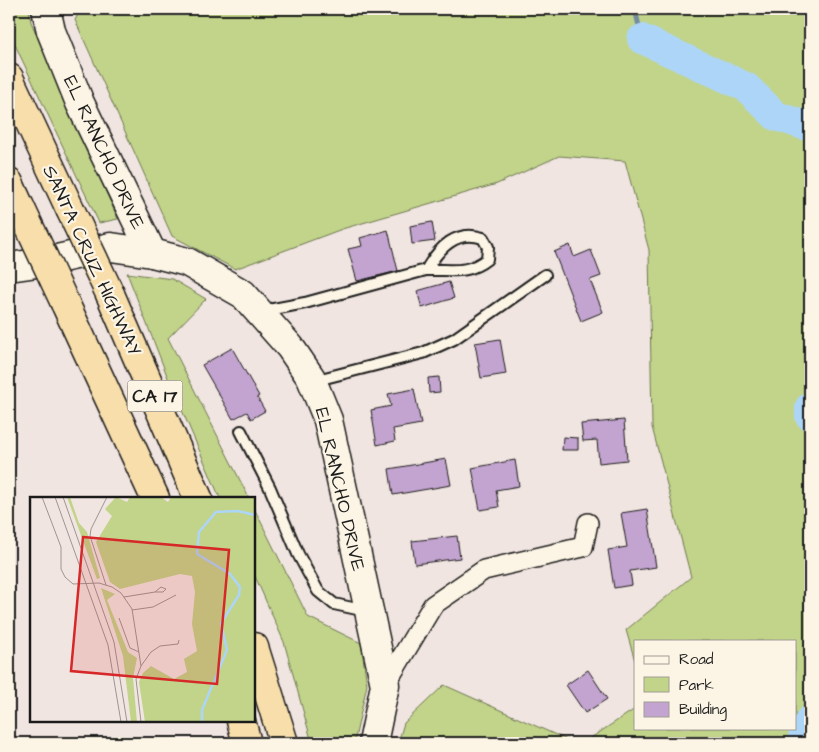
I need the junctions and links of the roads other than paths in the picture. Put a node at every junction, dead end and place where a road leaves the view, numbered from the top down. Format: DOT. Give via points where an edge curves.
graph roads {
  1 [pos="46,9"];
  2 [pos="9,78"];
  3 [pos="9,183"];
  4 [pos="152,253"];
  5 [pos="9,267"];
  6 [pos="426,270"];
  7 [pos="545,275"];
  8 [pos="260,312"];
  9 [pos="312,382"];
  10 [pos="241,431"];
  11 [pos="155,497"];
  12 [pos="198,497"];
  13 [pos="588,523"];
  14 [pos="370,612"];
  15 [pos="255,650"];
  16 [pos="385,685"];
  17 [pos="241,722"];
  18 [pos="247,743"];
  19 [pos="284,743"];
  20 [pos="373,743"];
  1 -- 4 [label="street, EL RANCHO DRIVE" via="50,31 80,103"];
  2 -- 12 [label="highway, SANTA CRUZ HIGHWAY / CA 17, bridge" via="110,294"];
  3 -- 11 [label="highway, CA 17, bridge"];
  4 -- 5 [label="street" via="111,247"];
  4 -- 8 [label="street, EL RANCHO DRIVE" via="187,262 243,294"];
  6 -- 6 [label="lane" via="443,244 476,236 483,238 488,247 487,259 476,268"];
  6 -- 8 [label="lane"];
  7 -- 9 [label="lane" via="454,339 423,353"];
  8 -- 9 [label="street, EL RANCHO DRIVE" via="290,346"];
  9 -- 14 [label="street, EL RANCHO DRIVE" via="328,420"];
  10 -- 14 [label="lane" via="318,591 334,604"];
  13 -- 16 [label="street" via="583,547 484,570 433,605"];
  14 -- 16 [label="street, EL RANCHO DRIVE"];
  15 -- 19 [label="highway"];
  16 -- 20 [label="street, EL RANCHO DRIVE"];
  17 -- 18 [label="highway"];
}
